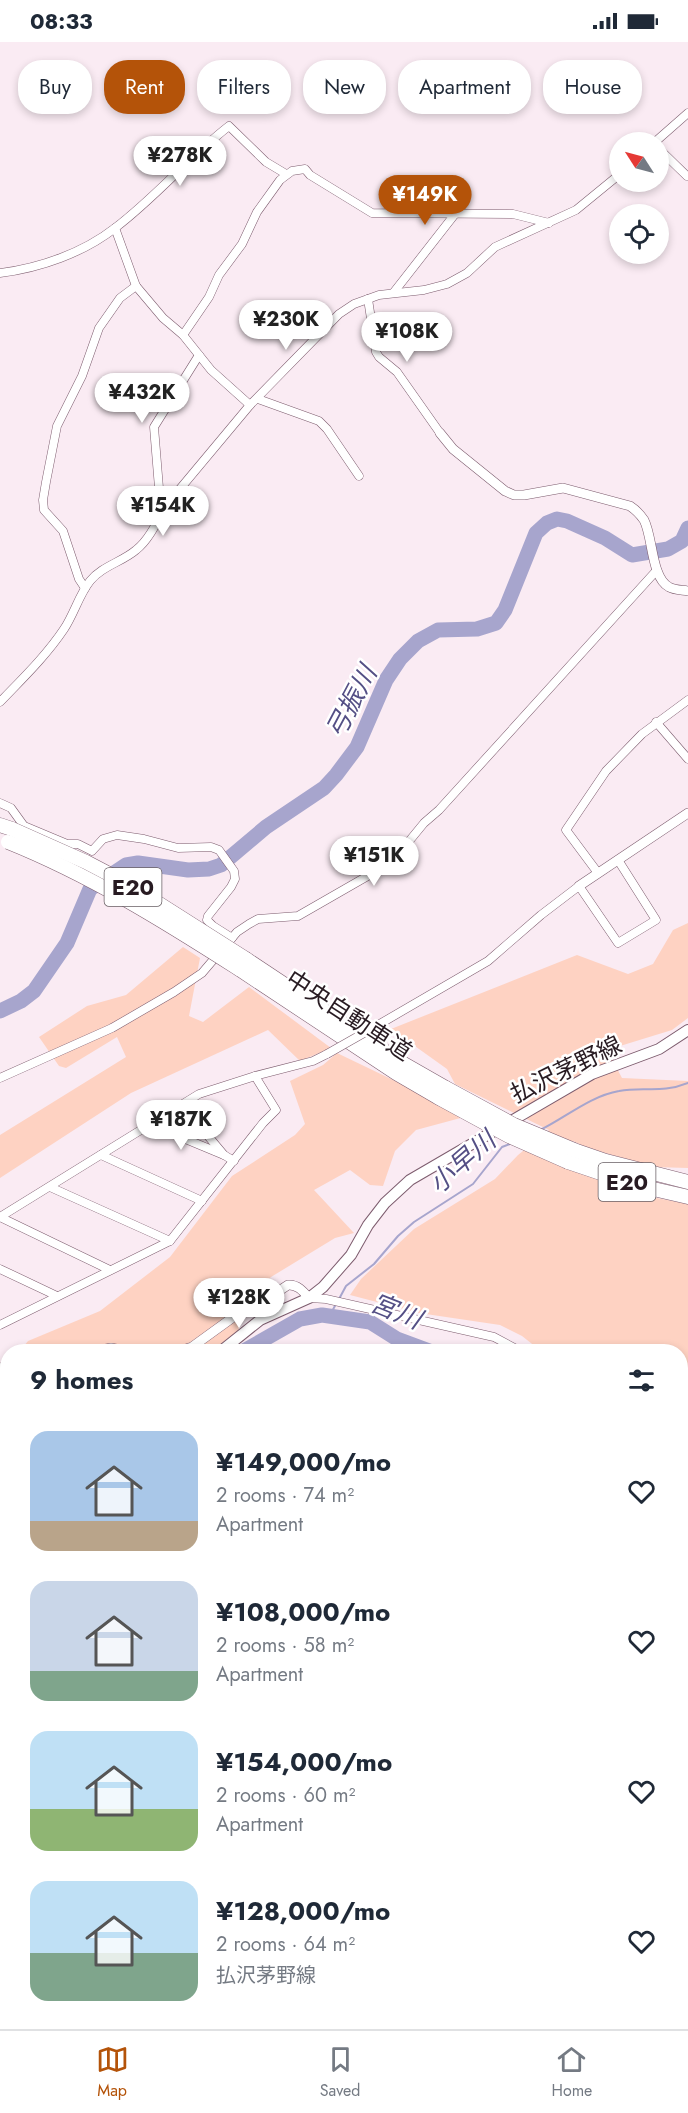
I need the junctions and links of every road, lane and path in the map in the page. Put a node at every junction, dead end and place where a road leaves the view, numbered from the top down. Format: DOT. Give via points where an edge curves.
graph roads {
  1 [pos="688,113"];
  2 [pos="666,132"];
  3 [pos="669,159"];
  4 [pos="286,174"];
  5 [pos="687,176"];
  6 [pos="609,183"];
  7 [pos="455,214"];
  8 [pos="549,223"];
  9 [pos="115,228"];
  10 [pos="0,273"];
  11 [pos="136,286"];
  12 [pos="394,292"];
  13 [pos="368,298"];
  14 [pos="183,335"];
  15 [pos="199,355"];
  16 [pos="258,399"];
  17 [pos="250,405"];
  18 [pos="440,433"];
  19 [pos="359,476"];
  20 [pos="164,508"];
  21 [pos="657,570"];
  22 [pos="85,588"];
  23 [pos="688,591"];
  24 [pos="688,700"];
  25 [pos="0,702"];
  26 [pos="656,722"];
  27 [pos="688,759"];
  28 [pos="0,803"];
  29 [pos="688,813"];
  30 [pos="5,834"];
  31 [pos="618,860"];
  32 [pos="598,873"];
  33 [pos="579,886"];
  34 [pos="232,938"];
  35 [pos="688,1030"];
  36 [pos="255,1076"];
  37 [pos="0,1078"];
  38 [pos="182,1105"];
  39 [pos="152,1122"];
  40 [pos="101,1155"];
  41 [pos="224,1155"];
  42 [pos="571,1156"];
  43 [pos="234,1161"];
  44 [pos="688,1182"];
  45 [pos="50,1187"];
  46 [pos="688,1197"];
  47 [pos="202,1201"];
  48 [pos="0,1217"];
  49 [pos="170,1241"];
  50 [pos="0,1269"];
  51 [pos="110,1270"];
  52 [pos="57,1296"];
  53 [pos="309,1298"];
  54 [pos="1,1323"];
  55 [pos="196,1344"];
  56 [pos="230,1344"];
  57 [pos="507,1344"];
  1 -- 2 [label="street"];
  3 -- 5 [label="street"];
  4 -- 7 [label="street" via="305,169 372,213"];
  4 -- 9 [label="street" via="266,162 229,126"];
  4 -- 14 [label="street" via="257,212 242,244"];
  6 -- 8 [label="street" via="576,210"];
  7 -- 8 [label="street" via="513,214"];
  7 -- 12 [label="street"];
  8 -- 12 [label="street" via="495,247 467,273 447,284"];
  9 -- 10 [label="street" via="49,262"];
  9 -- 11 [label="street"];
  11 -- 14 [label="street" via="162,318"];
  11 -- 22 [label="street" via="120,298 99,328 82,376 57,426 45,482 44,510 63,531 78,579"];
  12 -- 13 [label="street"];
  13 -- 16 [label="street" via="339,314"];
  13 -- 18 [label="street" via="376,352 397,372"];
  14 -- 15 [label="street"];
  15 -- 17 [label="street"];
  15 -- 20 [label="street" via="154,427"];
  16 -- 17 [label="street"];
  16 -- 19 [label="street" via="319,422"];
  17 -- 20 [label="street"];
  18 -- 21 [label="street" via="453,449 514,495 563,488 630,506 645,522"];
  20 -- 22 [label="street" via="136,550 100,571"];
  21 -- 23 [label="street" via="668,587"];
  21 -- 34 [label="street" via="392,862 298,916 258,919"];
  22 -- 25 [label="street" via="65,628"];
  24 -- 26 [label="street"];
  26 -- 27 [label="street"];
  26 -- 32 [label="street" via="606,771 566,830"];
  28 -- 34 [label="street" via="11,808 24,825 92,851 103,838 117,835 177,849 219,850 235,879 207,920"];
  29 -- 31 [label="street"];
  30 -- 42 [label="highway, 中央自動車道 / E20, bridge" via="243,964 396,1073 514,1125"];
  31 -- 32 [label="street"];
  31 -- 33 [label="street" via="656,920 618,943"];
  32 -- 33 [label="street"];
  33 -- 36 [label="street, bridge" via="488,961 313,1061"];
  34 -- 37 [label="street" via="202,973 174,992 112,1028"];
  35 -- 53 [label="main road, 払沢茅野線" via="659,1049 592,1074 410,1180 385,1203 351,1255"];
  36 -- 38 [label="street" via="199,1094"];
  36 -- 43 [label="street" via="276,1110"];
  38 -- 39 [label="street"];
  38 -- 41 [label="street"];
  39 -- 40 [label="street"];
  39 -- 41 [label="street"];
  40 -- 45 [label="street"];
  40 -- 47 [label="street"];
  41 -- 43 [label="street"];
  42 -- 44 [label="highway, 中央自動車道 / E20"];
  42 -- 46 [label="highway, 中央自動車道 / E20" via="636,1185"];
  43 -- 47 [label="street"];
  45 -- 48 [label="street"];
  45 -- 49 [label="street"];
  47 -- 49 [label="street"];
  48 -- 51 [label="street"];
  49 -- 51 [label="street"];
  50 -- 52 [label="street"];
  51 -- 52 [label="street"];
  52 -- 54 [label="street"];
  53 -- 55 [label="street" via="288,1285"];
  53 -- 56 [label="main road, 払沢茅野線" via="260,1320"];
  53 -- 57 [label="street" via="494,1337"];
}
